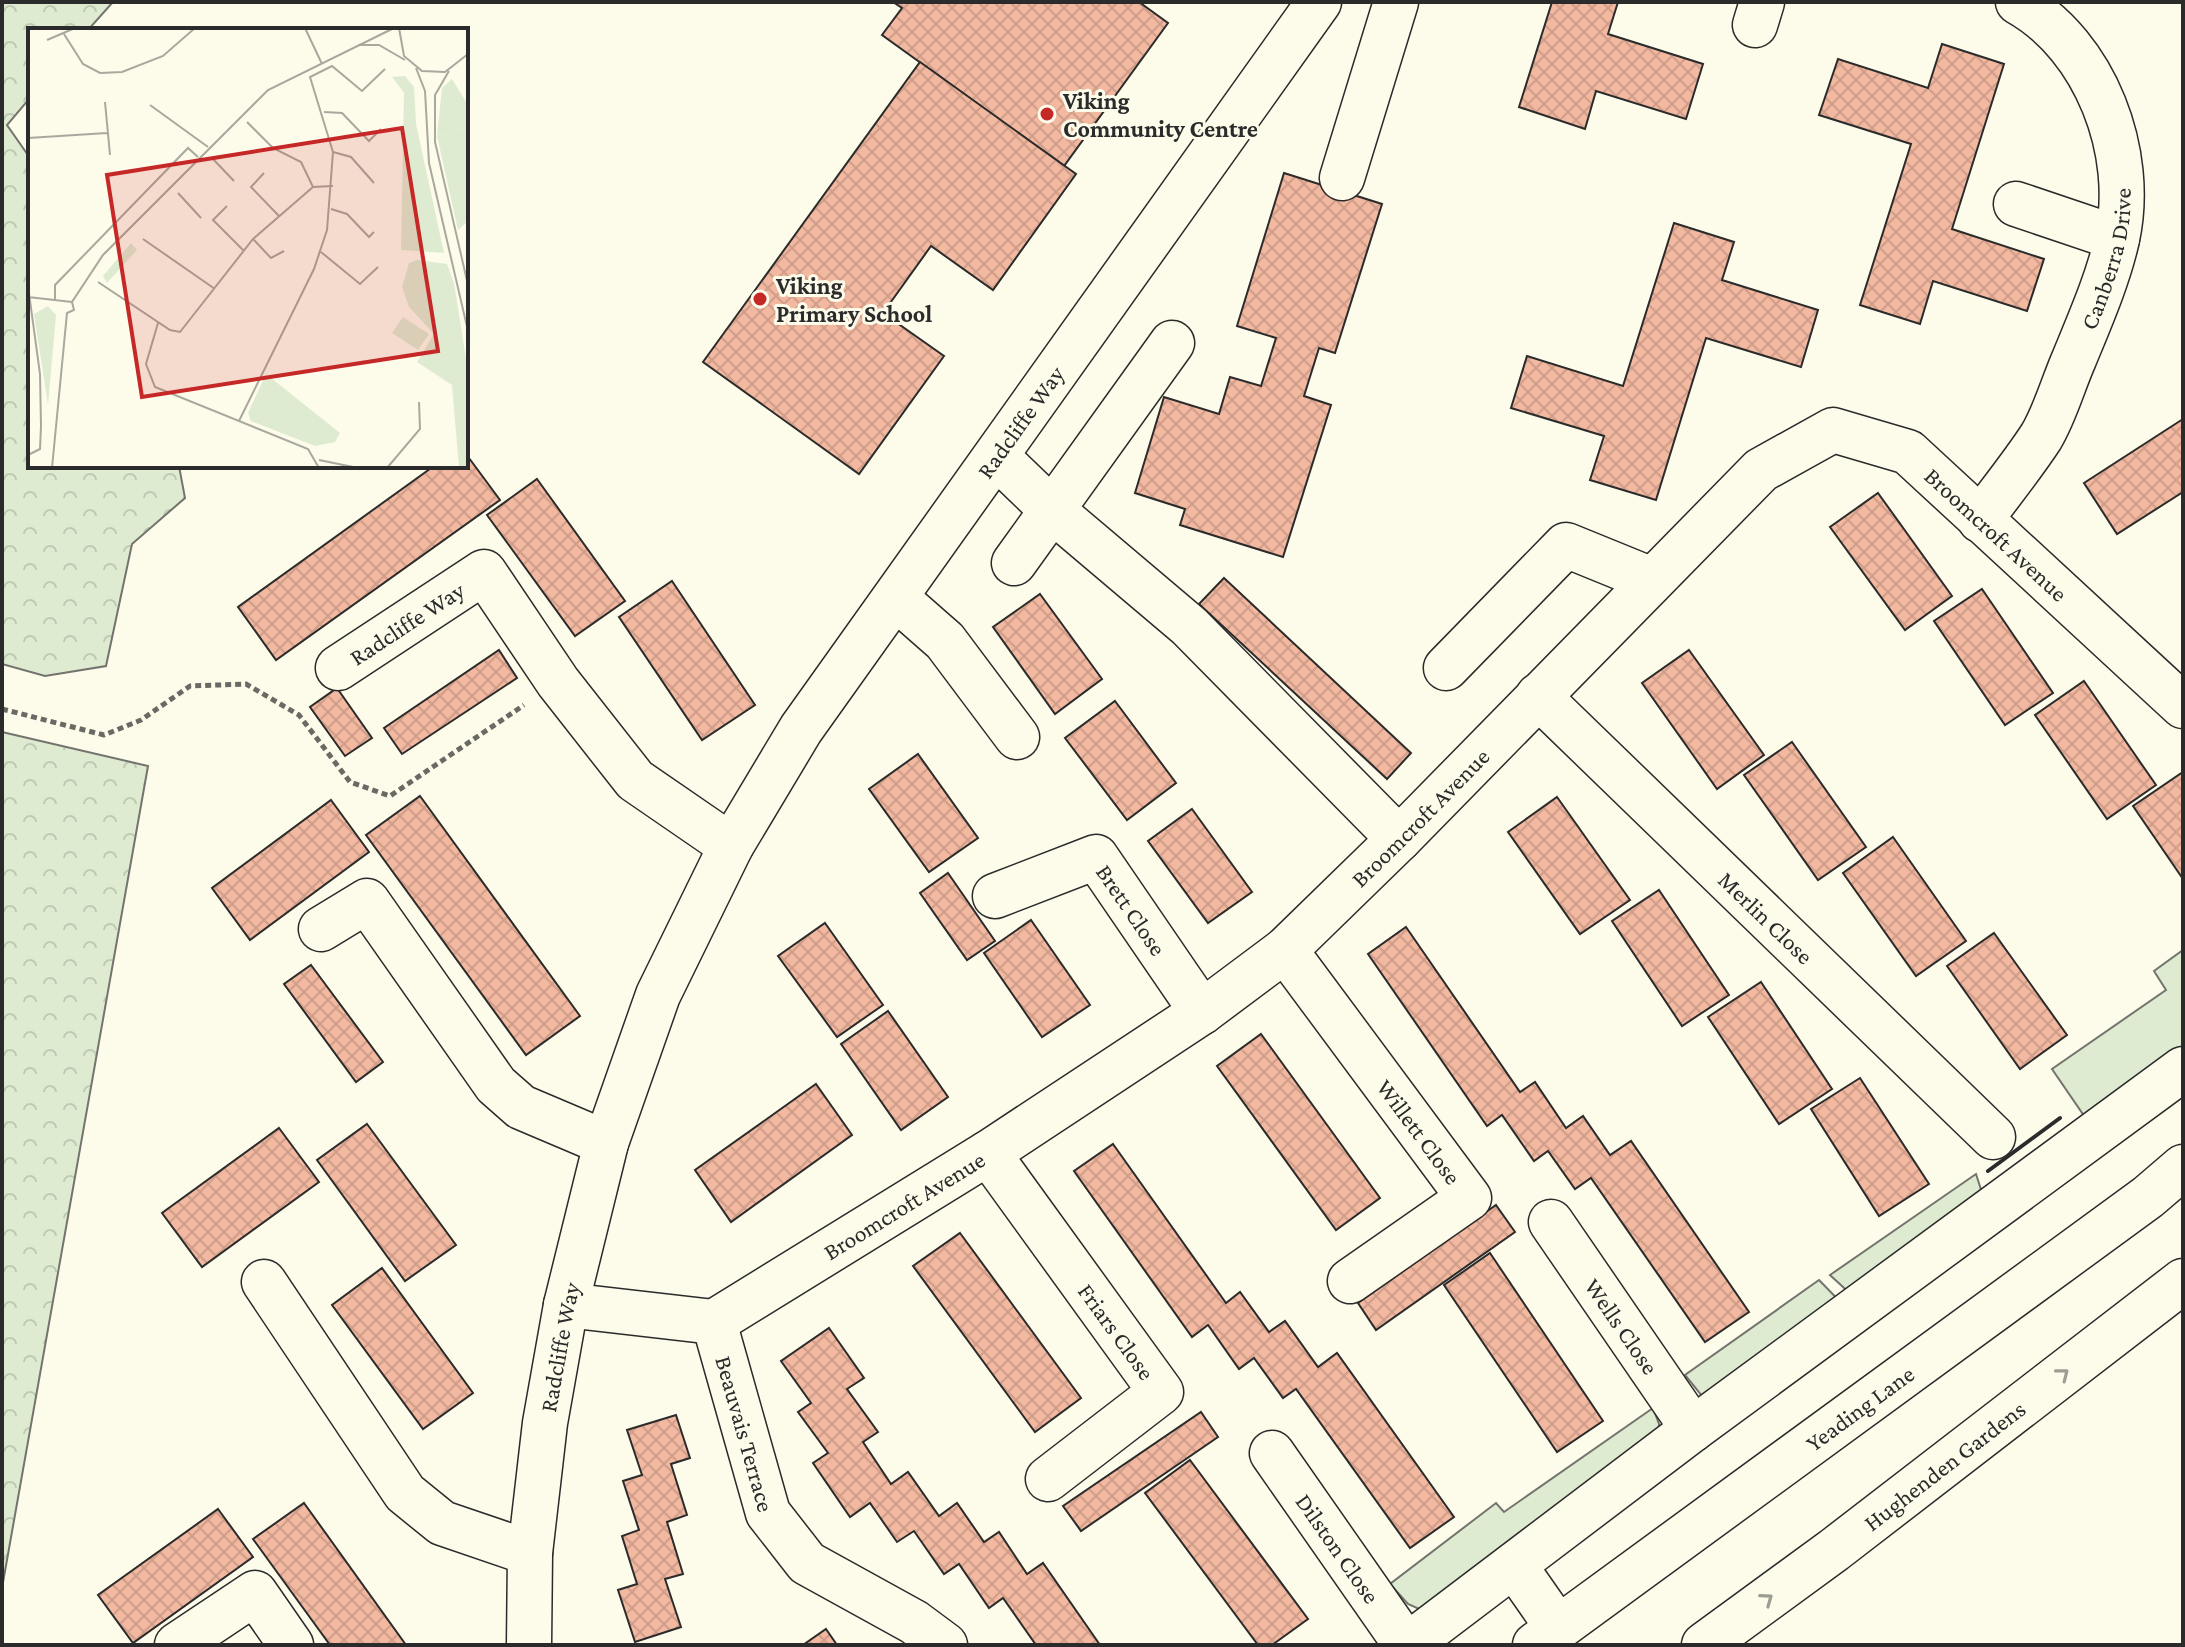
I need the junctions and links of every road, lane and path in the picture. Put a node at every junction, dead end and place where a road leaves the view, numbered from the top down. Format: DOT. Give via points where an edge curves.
graph roads {
  1 [pos="1319,2"];
  2 [pos="1396,2"];
  3 [pos="2018,2"];
  4 [pos="1342,178"];
  5 [pos="2016,204"];
  6 [pos="2117,238"];
  7 [pos="1172,343"];
  8 [pos="997,457"];
  9 [pos="1052,510"];
  10 [pos="1980,520"];
  11 [pos="1014,563"];
  12 [pos="1652,580"];
  13 [pos="896,598"];
  14 [pos="338,668"];
  15 [pos="1446,668"];
  16 [pos="558,682"];
  17 [pos="1538,696"];
  18 [pos="2183,706"];
  19 [pos="2,709"];
  20 [pos="1017,737"];
  21 [pos="1399,839"];
  22 [pos="731,846"];
  23 [pos="995,896"];
  24 [pos="321,929"];
  25 [pos="1285,950"];
  26 [pos="1202,1012"];
  27 [pos="2183,1069"];
  28 [pos="1993,1137"];
  29 [pos="606,1143"];
  30 [pos="988,1153"];
  31 [pos="2183,1167"];
  32 [pos="1551,1222"];
  33 [pos="1350,1281"];
  34 [pos="2183,1281"];
  35 [pos="264,1282"];
  36 [pos="566,1305"];
  37 [pos="714,1322"];
  38 [pos="1693,1429"];
  39 [pos="1272,1453"];
  40 [pos="1048,1479"];
  41 [pos="530,1553"];
  42 [pos="1514,1565"];
  43 [pos="1546,1636"];
  44 [pos="177,1645"];
  45 [pos="291,1645"];
  46 [pos="529,1645"];
  47 [pos="945,1645"];
  48 [pos="1407,1645"];
  49 [pos="1704,1645"];
  1 -- 8 [label="street, Radcliffe Way"];
  2 -- 4 [label="street"];
  3 -- 6 [label="street, Canberra Drive" via="2037,13 2082,61 2109,116 2122,175"];
  5 -- 6 [label="street"];
  6 -- 10 [label="street, Canberra Drive" via="2090,321 2042,435"];
  7 -- 9 [label="street"];
  8 -- 9 [label="street"];
  8 -- 13 [label="street, Radcliffe Way"];
  9 -- 11 [label="street"];
  9 -- 21 [label="street" via="1189,626"];
  10 -- 12 [label="street, Broomcroft Avenue" via="1908,452 1833,430 1761,470"];
  10 -- 18 [label="street, Broomcroft Avenue"];
  12 -- 15 [label="street" via="1566,545"];
  12 -- 17 [label="street, Broomcroft Avenue"];
  13 -- 20 [label="street" via="945,641"];
  13 -- 22 [label="street, Radcliffe Way" via="801,729"];
  14 -- 16 [label="street, Radcliffe Way" via="484,572"];
  16 -- 19 [label="path" via="390,796 350,782 299,715 246,684 190,686 141,720 104,735"];
  16 -- 22 [label="street, Radcliffe Way" via="635,780"];
  17 -- 21 [label="street, Broomcroft Avenue"];
  17 -- 28 [label="street, Merlin Close"];
  21 -- 25 [label="street, Broomcroft Avenue"];
  22 -- 29 [label="street, Radcliffe Way" via="658,995"];
  23 -- 26 [label="street, Brett Close" via="1096,857"];
  24 -- 29 [label="street" via="367,901 496,1085 521,1107"];
  25 -- 26 [label="street, Broomcroft Avenue"];
  25 -- 33 [label="street, Willett Close" via="1469,1198"];
  26 -- 30 [label="street, Broomcroft Avenue"];
  27 -- 38 [label="street"];
  29 -- 36 [label="street, Radcliffe Way"];
  30 -- 37 [label="street, Broomcroft Avenue"];
  30 -- 40 [label="street, Friars Close" via="1161,1392"];
  31 -- 43 [label="street, Yeading Lane"];
  32 -- 38 [label="street, Wells Close"];
  49 -- 34 [label="street, Hughenden Gardens, one-way"];
  35 -- 41 [label="street" via="405,1493 442,1523"];
  36 -- 37 [label="street"];
  36 -- 41 [label="street, Radcliffe Way"];
  37 -- 47 [label="street, Beauvais Terrace" via="768,1513 807,1563"];
  38 -- 42 [label="street"];
  39 -- 48 [label="street, Dilston Close"];
  41 -- 46 [label="street, Radcliffe Way"];
  42 -- 43 [label="street"];
  42 -- 48 [label="street"];
  44 -- 45 [label="street" via="255,1593"];
}
